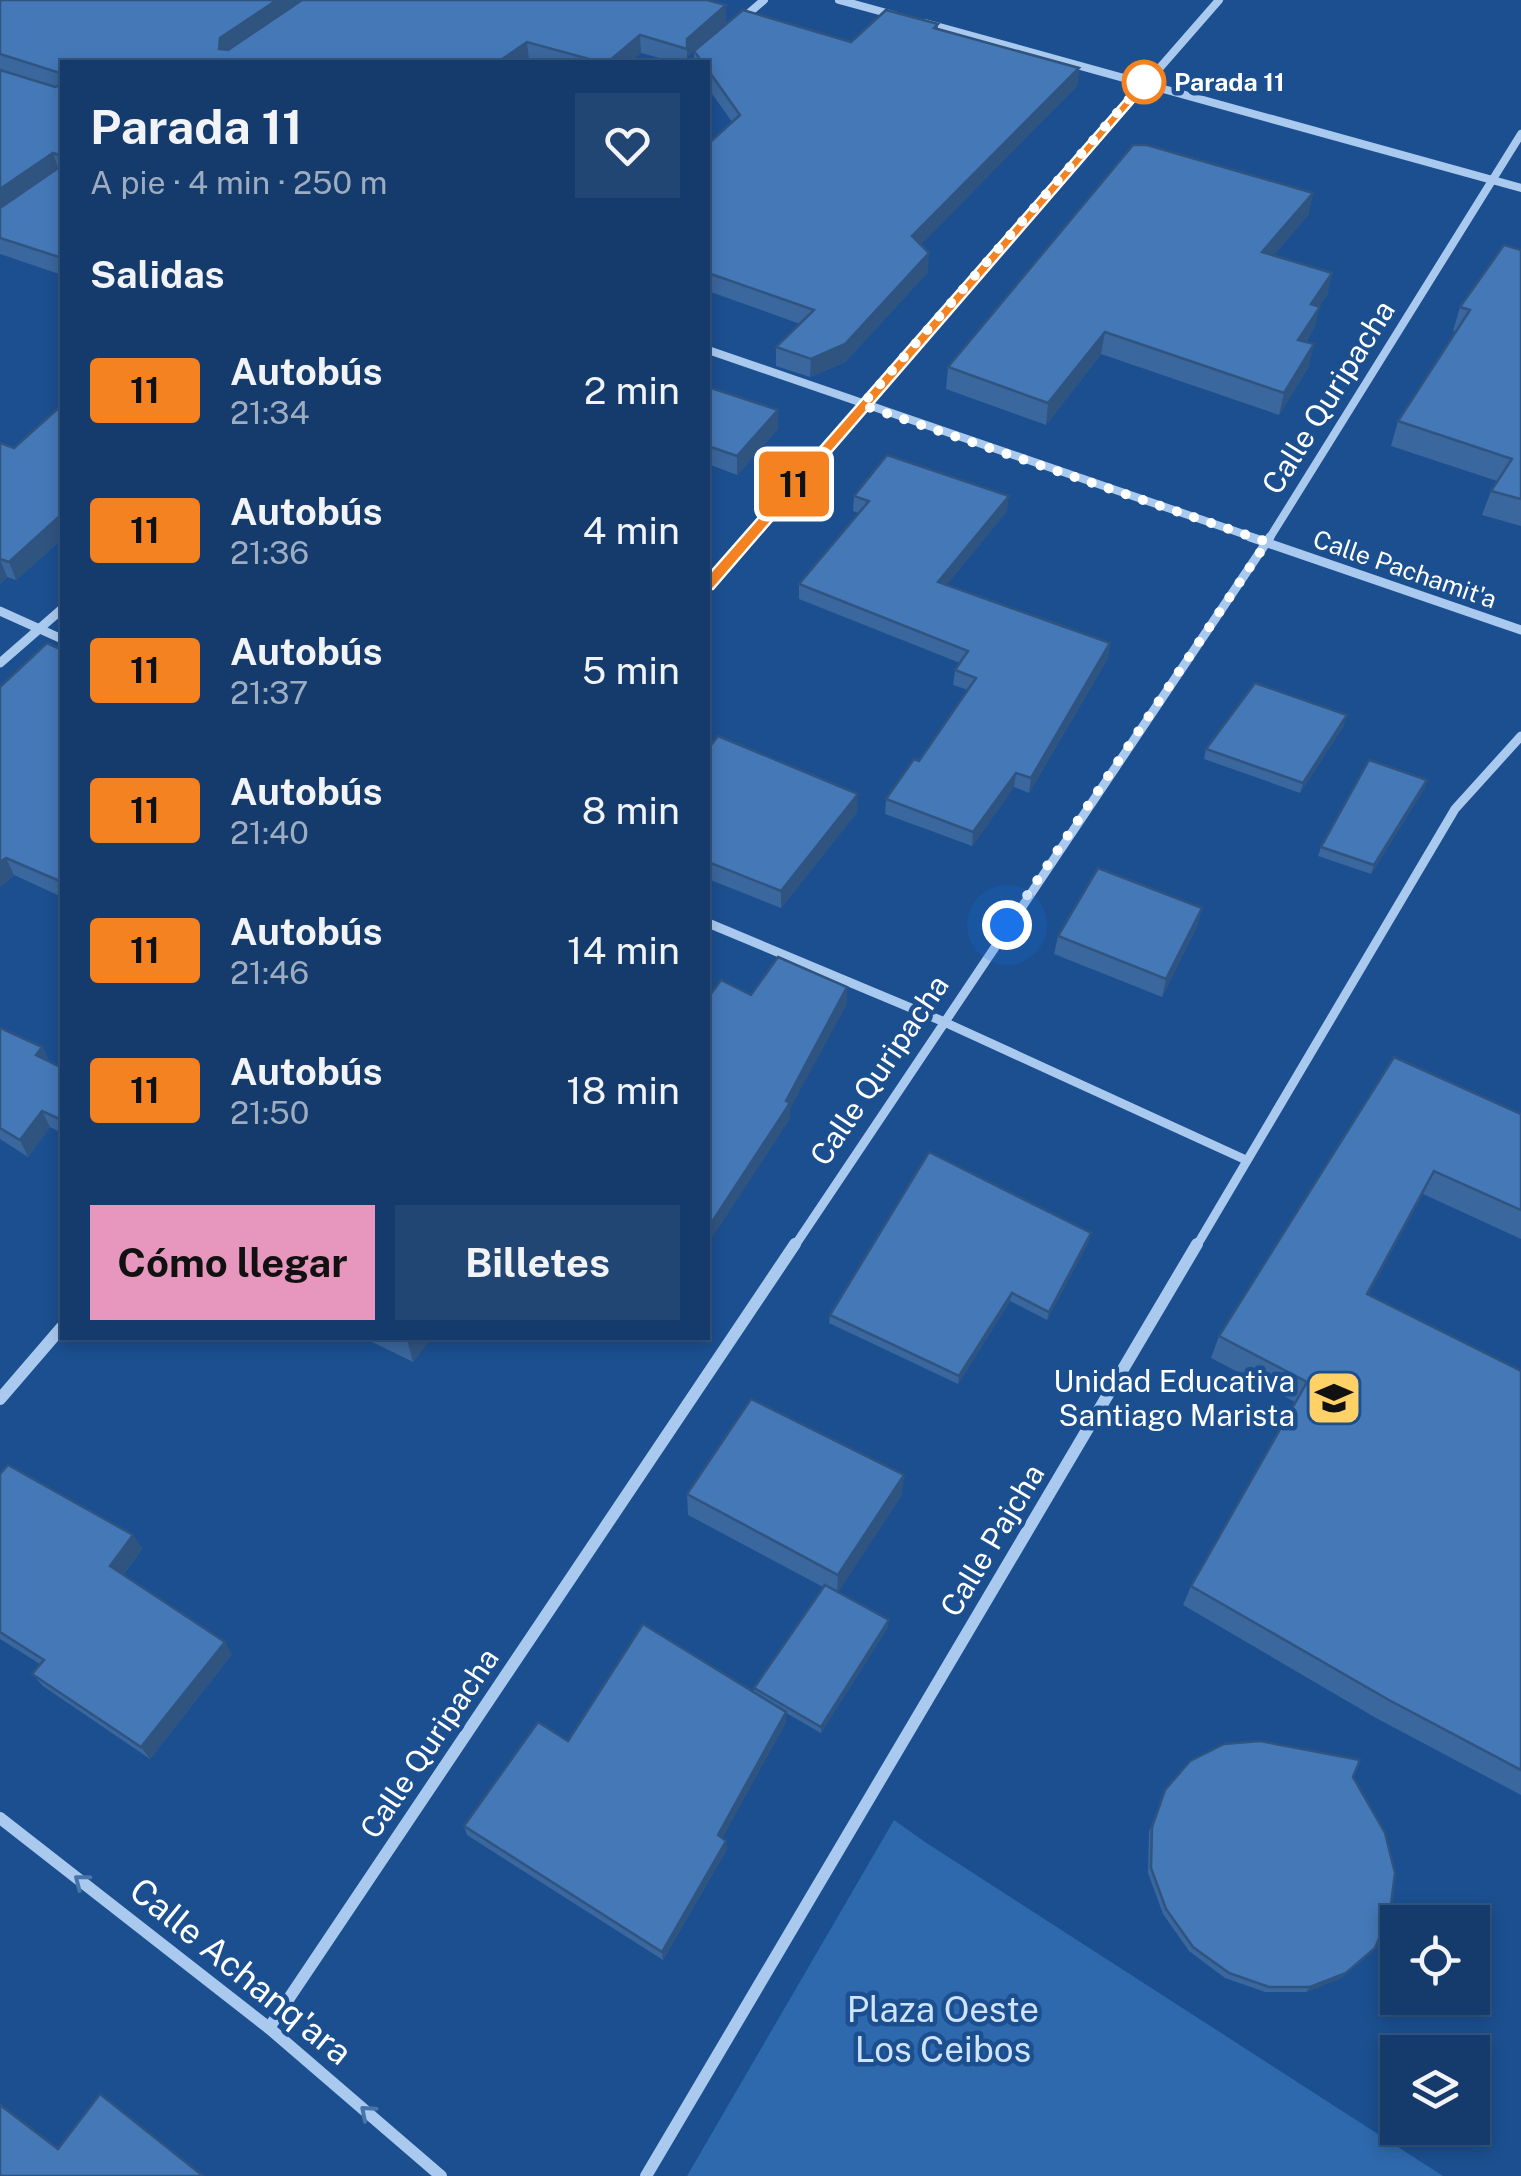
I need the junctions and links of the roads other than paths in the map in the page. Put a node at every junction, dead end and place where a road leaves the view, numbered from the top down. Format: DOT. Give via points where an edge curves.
graph roads {
  1 [pos="764,0"];
  2 [pos="839,0"];
  3 [pos="1219,0"];
  4 [pos="896,15"];
  5 [pos="915,20"];
  6 [pos="735,25"];
  7 [pos="1144,82"];
  8 [pos="1521,134"];
  9 [pos="1492,180"];
  10 [pos="1521,188"];
  11 [pos="710,351"];
  12 [pos="862,405"];
  13 [pos="1267,542"];
  14 [pos="710,584"];
  15 [pos="0,611"];
  16 [pos="60,611"];
  17 [pos="40,628"];
  18 [pos="1521,630"];
  19 [pos="60,637"];
  20 [pos="0,663"];
  21 [pos="1521,736"];
  22 [pos="710,924"];
  23 [pos="942,1021"];
  24 [pos="1246,1160"];
  25 [pos="60,1329"];
  26 [pos="0,1399"];
  27 [pos="0,1818"];
  28 [pos="268,2028"];
  29 [pos="442,2176"];
  30 [pos="646,2176"];
  1 -- 6 [label="street"];
  2 -- 4 [label="street"];
  3 -- 7 [label="street"];
  5 -- 7 [label="street"];
  7 -- 9 [label="street"];
  7 -- 12 [label="street"];
  8 -- 9 [label="street, Calle Quripacha"];
  9 -- 10 [label="street"];
  9 -- 13 [label="street, Calle Quripacha"];
  11 -- 12 [label="street, Calle Pachamit'a"];
  12 -- 13 [label="street, Calle Pachamit'a"];
  12 -- 14 [label="street"];
  13 -- 18 [label="street, Calle Pachamit'a"];
  13 -- 23 [label="street, Calle Quripacha"];
  15 -- 17 [label="street"];
  16 -- 17 [label="street"];
  17 -- 19 [label="street"];
  17 -- 20 [label="street"];
  21 -- 24 [label="street, Calle Pajcha" via="1456,809"];
  22 -- 23 [label="street"];
  23 -- 24 [label="street"];
  23 -- 28 [label="street, Calle Quripacha"];
  24 -- 30 [label="street, Calle Pajcha"];
  25 -- 26 [label="street"];
  28 -- 27 [label="street, Calle Achanq'ara, one-way"];
  29 -- 28 [label="street, Calle Achanq'ara, one-way"];
}
